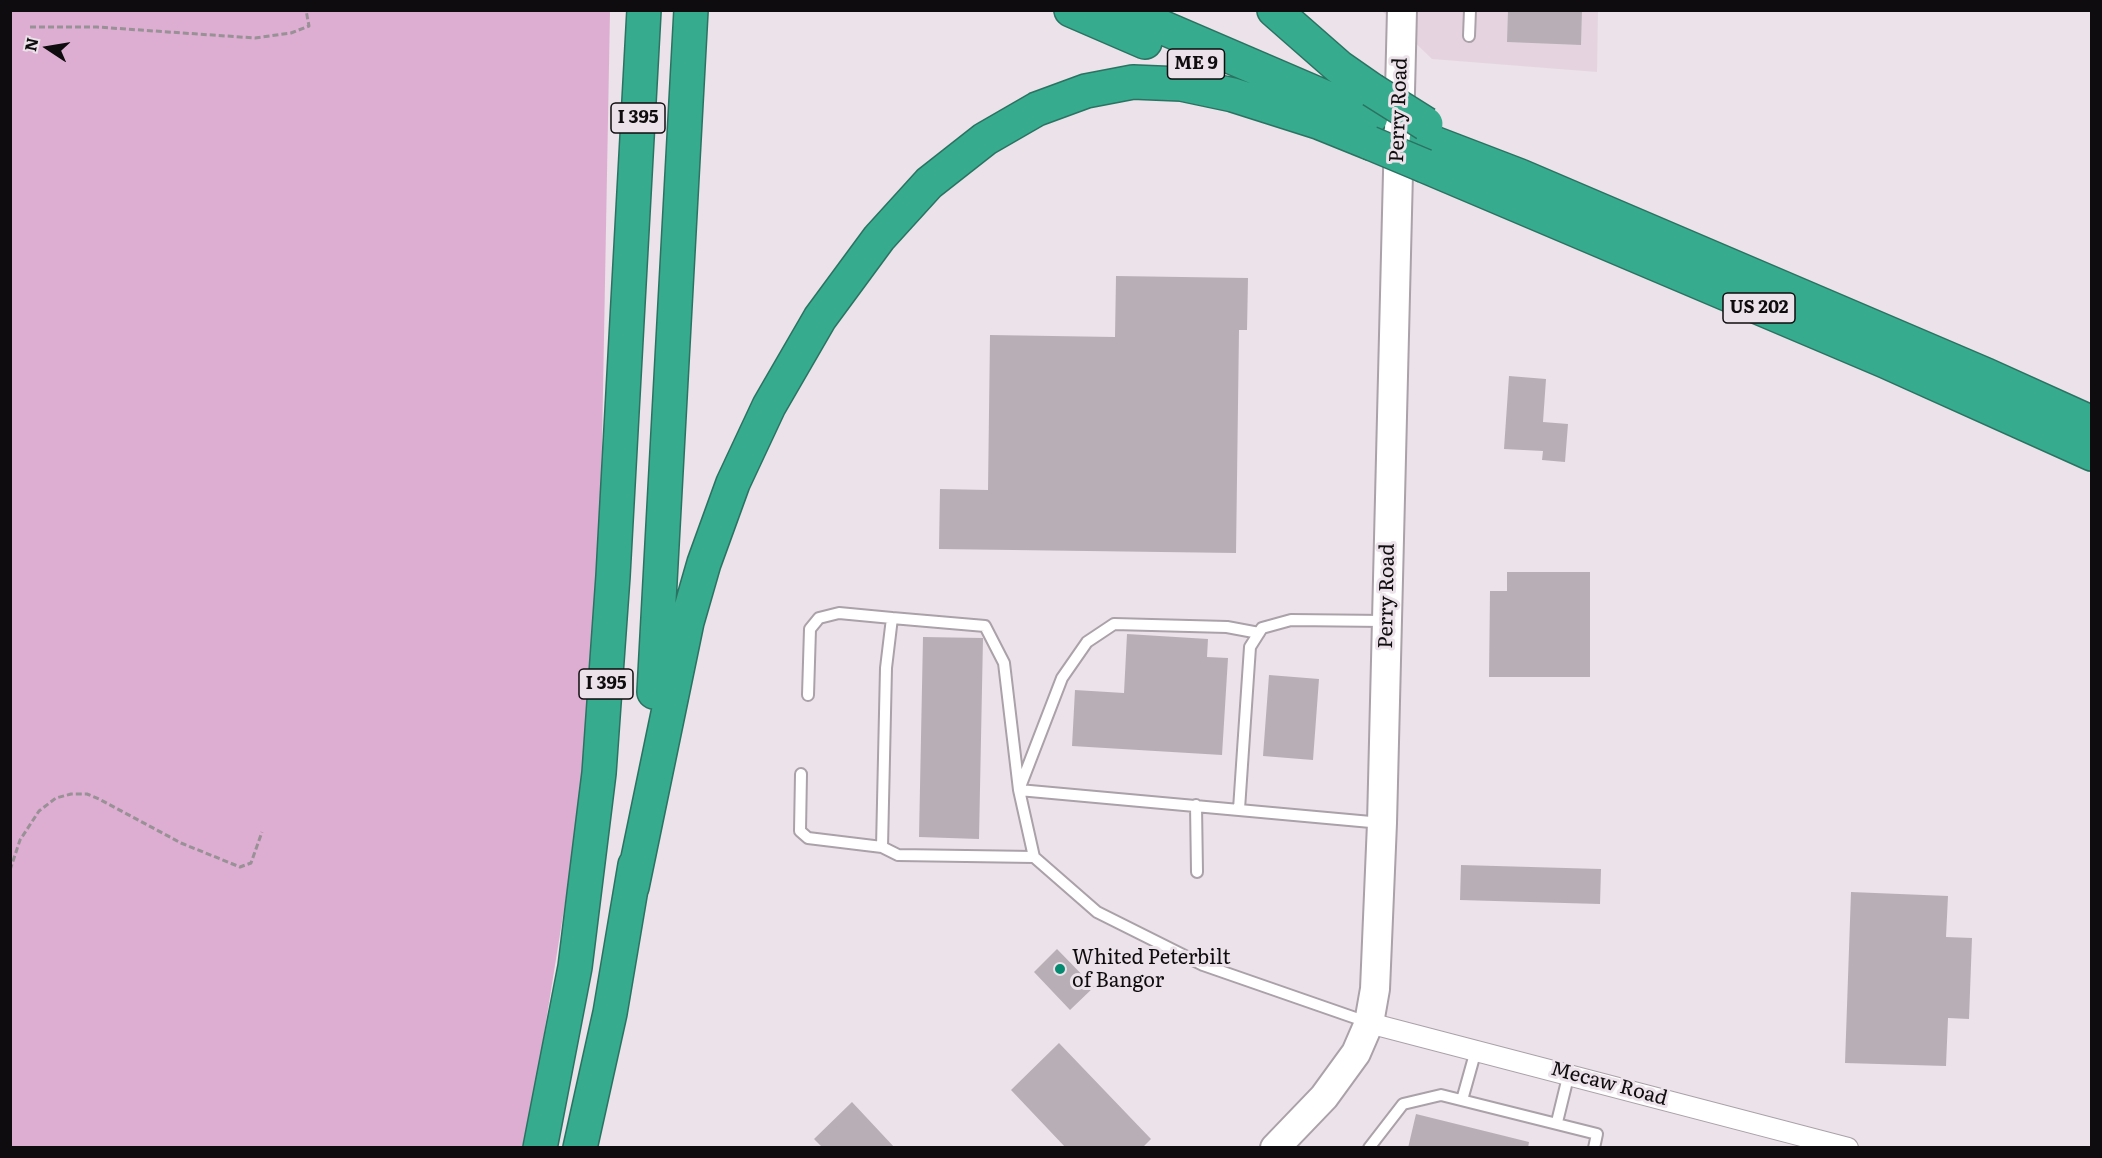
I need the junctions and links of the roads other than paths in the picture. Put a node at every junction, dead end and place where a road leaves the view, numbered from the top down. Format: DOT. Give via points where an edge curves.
graph roads {
  1 [pos="692,10"];
  2 [pos="1071,10"];
  3 [pos="1122,10"];
  4 [pos="1274,10"];
  5 [pos="1402,10"];
  6 [pos="1470,10"];
  7 [pos="643,14"];
  8 [pos="1469,36"];
  9 [pos="1371,117"];
  10 [pos="1318,122"];
  11 [pos="1426,143"];
  12 [pos="2091,423"];
  13 [pos="2091,454"];
  14 [pos="892,618"];
  15 [pos="1386,621"];
  16 [pos="1259,633"];
  17 [pos="808,695"];
  18 [pos="801,774"];
  19 [pos="1019,790"];
  20 [pos="1196,805"];
  21 [pos="1239,809"];
  22 [pos="1382,823"];
  23 [pos="882,847"];
  24 [pos="1034,857"];
  25 [pos="1197,872"];
  26 [pos="632,887"];
  27 [pos="1369,1023"];
  28 [pos="1476,1050"];
  29 [pos="1569,1073"];
  30 [pos="1462,1100"];
  31 [pos="1557,1122"];
  32 [pos="540,1148"];
  33 [pos="580,1148"];
  34 [pos="1275,1148"];
  35 [pos="1369,1148"];
  36 [pos="1594,1148"];
  37 [pos="1848,1148"];
  1 -- 26 [label="highway, I 395" via="658,636"];
  2 -- 10 [label="highway, ME 9"];
  3 -- 9 [label="highway"];
  4 -- 9 [label="highway" via="1339,68"];
  5 -- 15 [label="street, Perry Road"];
  6 -- 8 [label="lane"];
  7 -- 32 [label="highway, I 395" via="599,773 575,967"];
  9 -- 10 [label="highway, US 202"];
  9 -- 11 [label="highway, US 202, bridge"];
  9 -- 11 [label="highway, bridge"];
  10 -- 26 [label="highway" via="1233,95 1181,84 1140,82 1101,87 1053,102 1003,127 942,173 896,218 848,277 793,362 756,431 723,508 687,622"];
  11 -- 12 [label="highway, US 202" via="1520,176"];
  11 -- 13 [label="highway, US 202" via="1885,361"];
  14 -- 17 [label="lane" via="839,613 819,618 810,629"];
  14 -- 19 [label="lane" via="986,626 1004,663"];
  14 -- 23 [label="lane" via="886,669"];
  15 -- 16 [label="lane" via="1291,620 1262,627"];
  15 -- 22 [label="street, Perry Road"];
  16 -- 19 [label="lane" via="1227,627 1114,624 1087,642 1062,678"];
  16 -- 21 [label="lane" via="1250,647"];
  18 -- 23 [label="lane" via="800,831 808,838"];
  19 -- 20 [label="lane"];
  19 -- 24 [label="lane"];
  20 -- 21 [label="lane"];
  20 -- 25 [label="lane"];
  21 -- 22 [label="lane"];
  22 -- 27 [label="street, Perry Road" via="1376,972"];
  23 -- 24 [label="lane" via="898,855"];
  24 -- 27 [label="lane" via="1097,912 1203,965"];
  26 -- 33 [label="highway, I 395" via="610,1013"];
  27 -- 28 [label="street, Mecaw Road"];
  27 -- 34 [label="street, Perry Road" via="1341,1075"];
  28 -- 29 [label="street, Mecaw Road"];
  28 -- 30 [label="lane"];
  29 -- 31 [label="lane"];
  29 -- 37 [label="street, Mecaw Road"];
  30 -- 31 [label="lane"];
  30 -- 35 [label="lane" via="1441,1095 1403,1104"];
  31 -- 36 [label="lane" via="1597,1134"];
}
